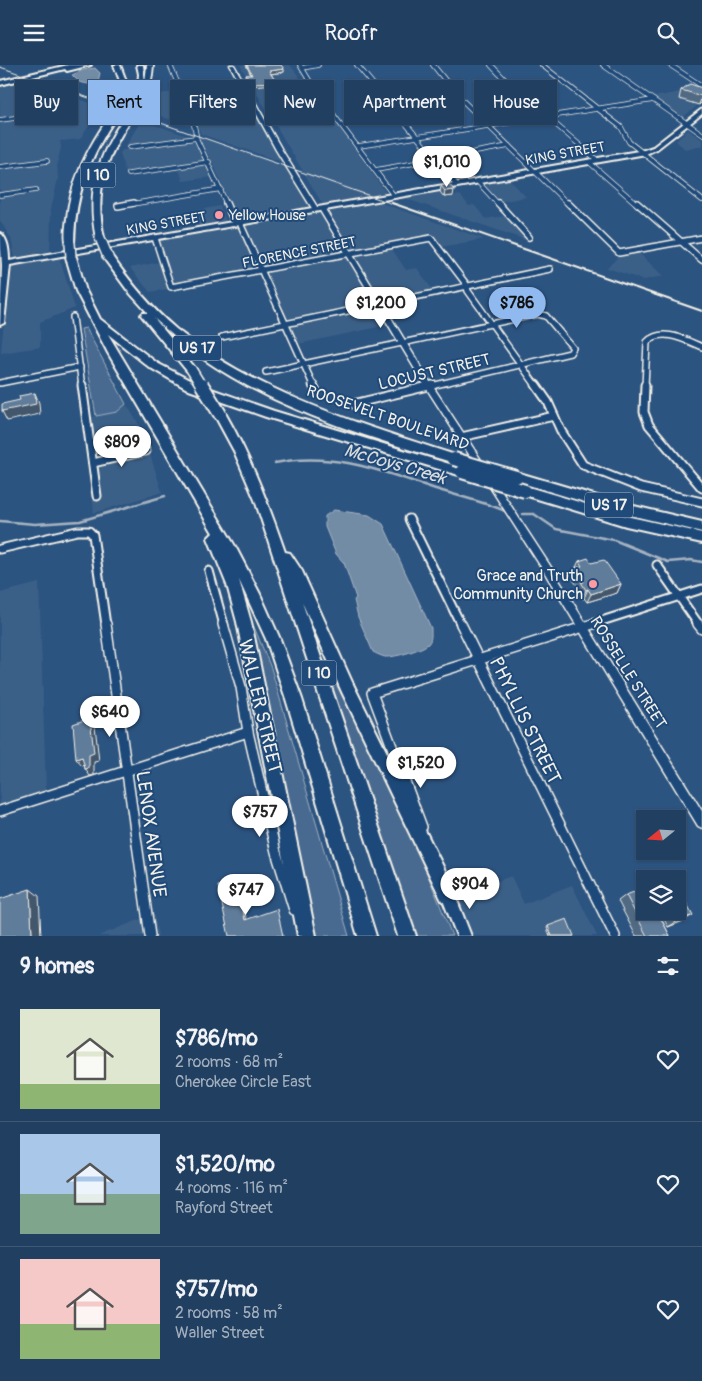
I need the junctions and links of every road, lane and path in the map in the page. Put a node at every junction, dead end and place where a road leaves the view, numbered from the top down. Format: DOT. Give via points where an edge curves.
graph roads {
  1 [pos="74,65"];
  2 [pos="88,65"];
  3 [pos="117,65"];
  4 [pos="140,65"];
  5 [pos="150,65"];
  6 [pos="170,65"];
  7 [pos="232,65"];
  8 [pos="318,65"];
  9 [pos="357,65"];
  10 [pos="433,65"];
  11 [pos="491,65"];
  12 [pos="542,65"];
  13 [pos="603,65"];
  14 [pos="670,65"];
  15 [pos="126,66"];
  16 [pos="301,67"];
  17 [pos="42,73"];
  18 [pos="123,80"];
  19 [pos="128,80"];
  20 [pos="142,80"];
  21 [pos="149,80"];
  22 [pos="176,80"];
  23 [pos="240,80"];
  24 [pos="505,80"];
  25 [pos="0,83"];
  26 [pos="702,86"];
  27 [pos="652,100"];
  28 [pos="255,106"];
  29 [pos="597,109"];
  30 [pos="702,111"];
  31 [pos="557,115"];
  32 [pos="15,117"];
  33 [pos="0,119"];
  34 [pos="686,123"];
  35 [pos="106,125"];
  36 [pos="123,125"];
  37 [pos="194,125"];
  38 [pos="494,125"];
  39 [pos="555,125"];
  40 [pos="488,126"];
  41 [pos="702,135"];
  42 [pos="196,137"];
  43 [pos="416,137"];
  44 [pos="359,146"];
  45 [pos="509,146"];
  46 [pos="130,147"];
  47 [pos="642,153"];
  48 [pos="436,159"];
  49 [pos="47,161"];
  50 [pos="597,161"];
  51 [pos="589,162"];
  52 [pos="209,163"];
  53 [pos="0,167"];
  54 [pos="376,170"];
  55 [pos="534,171"];
  56 [pos="129,174"];
  57 [pos="477,181"];
  58 [pos="457,185"];
  59 [pos="221,189"];
  60 [pos="36,190"];
  61 [pos="0,195"];
  62 [pos="394,196"];
  63 [pos="702,200"];
  64 [pos="118,206"];
  65 [pos="319,209"];
  66 [pos="237,223"];
  67 [pos="0,235"];
  68 [pos="529,237"];
  69 [pos="155,238"];
  70 [pos="702,238"];
  71 [pos="681,242"];
  72 [pos="2,248"];
  73 [pos="350,255"];
  74 [pos="108,257"];
  75 [pos="702,260"];
  76 [pos="5,264"];
  77 [pos="550,269"];
  78 [pos="263,271"];
  79 [pos="2,285"];
  80 [pos="467,287"];
  81 [pos="380,305"];
  82 [pos="92,313"];
  83 [pos="73,317"];
  84 [pos="0,323"];
  85 [pos="286,324"];
  86 [pos="491,324"];
  87 [pos="222,337"];
  88 [pos="402,343"];
  89 [pos="702,347"];
  90 [pos="304,364"];
  91 [pos="521,364"];
  92 [pos="80,367"];
  93 [pos="266,372"];
  94 [pos="0,383"];
  95 [pos="429,386"];
  96 [pos="316,391"];
  97 [pos="353,404"];
  98 [pos="554,416"];
  99 [pos="461,437"];
  100 [pos="146,451"];
  101 [pos="93,463"];
  102 [pos="702,488"];
  103 [pos="194,490"];
  104 [pos="97,496"];
  105 [pos="702,502"];
  106 [pos="409,519"];
  107 [pos="702,527"];
  108 [pos="702,538"];
  109 [pos="276,543"];
  110 [pos="0,549"];
  111 [pos="657,565"];
  112 [pos="209,571"];
  113 [pos="702,589"];
  114 [pos="678,597"];
  115 [pos="582,627"];
  116 [pos="702,629"];
  117 [pos="478,659"];
  118 [pos="248,731"];
  119 [pos="127,770"];
  120 [pos="0,811"];
  121 [pos="702,822"];
  122 [pos="448,895"];
  123 [pos="150,936"];
  124 [pos="302,936"];
  125 [pos="307,936"];
  126 [pos="367,936"];
  127 [pos="407,936"];
  128 [pos="464,936"];
  129 [pos="615,936"];
  1 -- 17 [label="main road"];
  2 -- 17 [label="main road"];
  3 -- 18 [label="highway"];
  4 -- 20 [label="highway"];
  5 -- 21 [label="highway, I 10"];
  6 -- 22 [label="street"];
  7 -- 23 [label="street, ROSSELLE STREET"];
  8 -- 16 [label="street"];
  9 -- 43 [label="street"];
  10 -- 40 [label="street"];
  11 -- 24 [label="street"];
  12 -- 29 [label="street"];
  13 -- 27 [label="street"];
  14 -- 26 [label="street"];
  15 -- 19 [label="highway, I 10"];
  16 -- 44 [label="street"];
  17 -- 25 [label="main road"];
  27 -- 29 [label="street"];
  27 -- 34 [label="street"];
  28 -- 65 [label="street, ROSSELLE STREET" via="293,174"];
  29 -- 31 [label="street"];
  29 -- 47 [label="street" via="621,127 629,142"];
  30 -- 34 [label="main road, KING STREET"];
  32 -- 33 [label="street"];
  34 -- 41 [label="street"];
  34 -- 47 [label="main road, KING STREET" via="655,148"];
  35 -- 82 [label="highway, I 10, bridge" via="81,171 72,210 71,257"];
  36 -- 74 [label="highway, I 10, bridge" via="109,147 97,182 95,211"];
  37 -- 42 [label="street"];
  38 -- 40 [label="street"];
  39 -- 50 [label="street"];
  40 -- 43 [label="street"];
  40 -- 45 [label="street"];
  42 -- 46 [label="street"];
  42 -- 52 [label="street"];
  43 -- 44 [label="street"];
  43 -- 48 [label="street"];
  44 -- 54 [label="street"];
  45 -- 48 [label="street"];
  45 -- 55 [label="street"];
  47 -- 50 [label="main road, KING STREET"];
  47 -- 63 [label="street"];
  48 -- 54 [label="street"];
  48 -- 58 [label="street"];
  49 -- 53 [label="street"];
  50 -- 51 [label="main road, KING STREET"];
  51 -- 55 [label="main road, KING STREET"];
  51 -- 71 [label="street"];
  52 -- 56 [label="street"];
  52 -- 59 [label="street"];
  54 -- 62 [label="street"];
  55 -- 57 [label="main road, KING STREET"];
  55 -- 71 [label="street" via="620,253"];
  57 -- 58 [label="main road, KING STREET"];
  57 -- 68 [label="street"];
  58 -- 62 [label="main road, KING STREET"];
  59 -- 64 [label="street"];
  59 -- 66 [label="street"];
  60 -- 61 [label="street"];
  62 -- 65 [label="main road, KING STREET"];
  65 -- 66 [label="main road, KING STREET"];
  65 -- 73 [label="street, ROSSELLE STREET"];
  66 -- 69 [label="main road, KING STREET"];
  66 -- 78 [label="street"];
  67 -- 72 [label="main road"];
  69 -- 76 [label="main road, KING STREET"];
  69 -- 78 [label="street, FLORENCE STREET" via="171,287"];
  70 -- 71 [label="street"];
  71 -- 75 [label="street"];
  72 -- 76 [label="main road"];
  73 -- 78 [label="street, FLORENCE STREET"];
  73 -- 80 [label="street, FLORENCE STREET" via="431,238"];
  73 -- 81 [label="street, ROSSELLE STREET"];
  74 -- 107 [label="highway, ROOSEVELT BOULEVARD / US 17, bridge" via="140,299 162,321 238,375 276,394 334,418 454,459 621,508"];
  74 -- 109 [label="highway, I 10, bridge" via="130,295 191,369 220,414 240,451"];
  76 -- 79 [label="main road"];
  77 -- 80 [label="street"];
  78 -- 85 [label="street"];
  79 -- 84 [label="main road"];
  80 -- 81 [label="street"];
  80 -- 86 [label="street"];
  81 -- 85 [label="street"];
  81 -- 88 [label="street, ROSSELLE STREET"];
  82 -- 103 [label="highway, I 10"];
  82 -- 108 [label="highway, ROOSEVELT BOULEVARD / US 17, bridge" via="153,365 193,387 270,414 626,521"];
  83 -- 92 [label="street"];
  85 -- 87 [label="street"];
  85 -- 90 [label="street"];
  86 -- 88 [label="street"];
  86 -- 91 [label="street"];
  86 -- 91 [label="street, LOCUST STREET" via="538,314 546,316 573,348 570,353"];
  88 -- 90 [label="street"];
  88 -- 95 [label="street, ROSSELLE STREET"];
  89 -- 102 [label="street" via="668,335 650,337 647,342 645,418"];
  90 -- 93 [label="street"];
  90 -- 96 [label="street"];
  91 -- 95 [label="street, LOCUST STREET"];
  91 -- 98 [label="street"];
  92 -- 94 [label="street"];
  92 -- 101 [label="street"];
  95 -- 97 [label="street, LOCUST STREET"];
  95 -- 99 [label="street, ROSSELLE STREET"];
  98 -- 99 [label="street"];
  98 -- 105 [label="street" via="583,465 641,488"];
  99 -- 115 [label="street, ROSSELLE STREET"];
  100 -- 101 [label="street"];
  101 -- 104 [label="street"];
  103 -- 125 [label="highway" via="226,562 244,622"];
  103 -- 126 [label="highway, I 10" via="244,574 273,639"];
  106 -- 117 [label="street, PHYLLIS STREET"];
  109 -- 122 [label="highway" via="297,575 347,687"];
  109 -- 127 [label="highway, I 10"];
  110 -- 119 [label="street, LENOX AVENUE" via="77,531 89,531 93,535"];
  111 -- 114 [label="street"];
  112 -- 118 [label="street, WALLER STREET" via="241,687"];
  113 -- 114 [label="street"];
  114 -- 115 [label="street"];
  114 -- 116 [label="street"];
  115 -- 117 [label="street"];
  115 -- 121 [label="street, ROSSELLE STREET"];
  117 -- 122 [label="street" via="372,693"];
  117 -- 129 [label="street, PHYLLIS STREET"];
  118 -- 119 [label="street"];
  118 -- 124 [label="street, WALLER STREET" via="276,852"];
  119 -- 120 [label="street"];
  119 -- 123 [label="street, LENOX AVENUE"];
  122 -- 128 [label="main road"];
}
